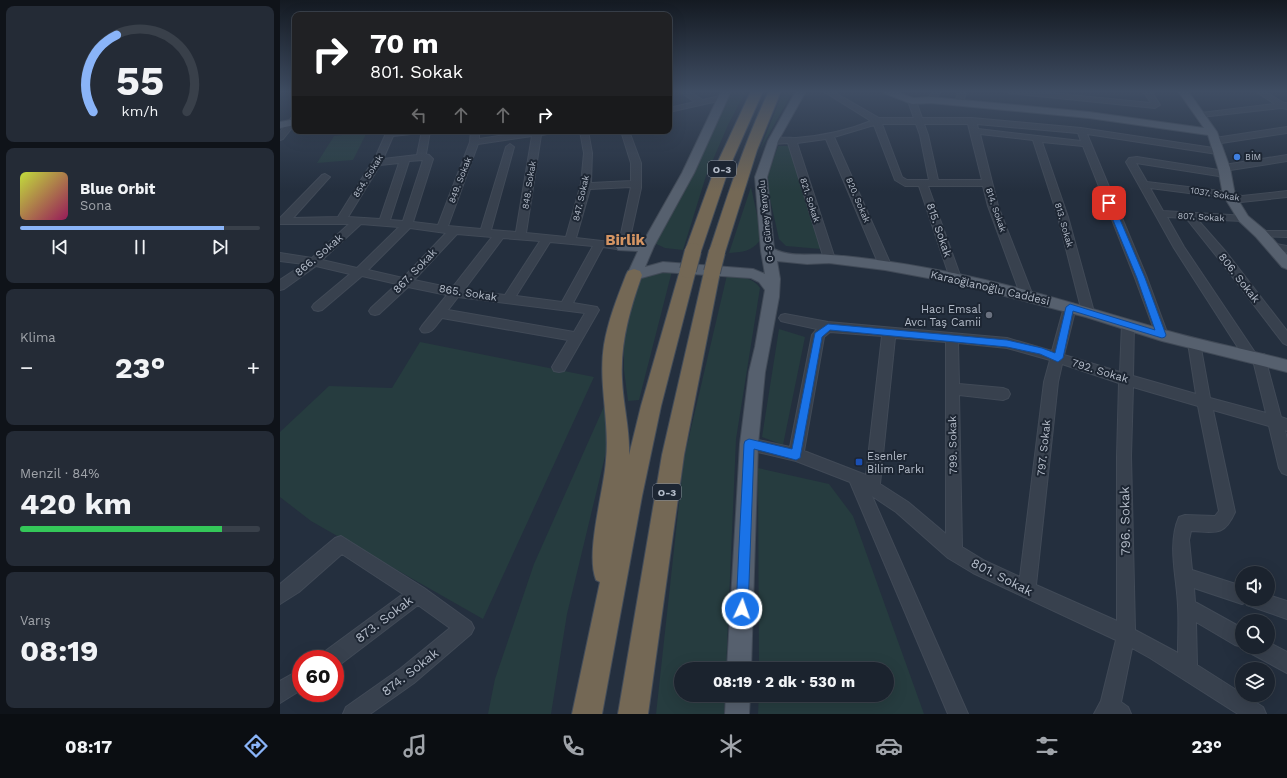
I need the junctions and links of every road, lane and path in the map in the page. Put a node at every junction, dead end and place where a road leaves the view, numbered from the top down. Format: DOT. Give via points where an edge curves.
graph roads {
  1 [pos="291,124"];
  2 [pos="709,124"];
  3 [pos="742,124"];
  4 [pos="760,124"];
  5 [pos="782,124"];
  6 [pos="869,124"];
  7 [pos="878,124"];
  8 [pos="920,124"];
  9 [pos="973,124"];
  10 [pos="1008,124"];
  11 [pos="1134,124"];
  12 [pos="1206,124"];
  13 [pos="1287,130"];
  14 [pos="975,131"];
  15 [pos="1081,131"];
  16 [pos="390,134"];
  17 [pos="425,134"];
  18 [pos="475,134"];
  19 [pos="530,134"];
  20 [pos="537,134"];
  21 [pos="585,134"];
  22 [pos="626,134"];
  23 [pos="829,135"];
  24 [pos="280,137"];
  25 [pos="1037,139"];
  26 [pos="773,141"];
  27 [pos="1214,141"];
  28 [pos="474,142"];
  29 [pos="792,142"];
  30 [pos="1085,144"];
  31 [pos="510,147"];
  32 [pos="421,157"];
  33 [pos="1287,158"];
  34 [pos="405,159"];
  35 [pos="377,163"];
  36 [pos="1225,171"];
  37 [pos="325,177"];
  38 [pos="922,182"];
  39 [pos="934,182"];
  40 [pos="986,183"];
  41 [pos="636,184"];
  42 [pos="1143,184"];
  43 [pos="586,186"];
  44 [pos="1287,194"];
  45 [pos="1229,195"];
  46 [pos="1159,214"];
  47 [pos="1189,216"];
  48 [pos="1243,218"];
  49 [pos="341,220"];
  50 [pos="282,221"];
  51 [pos="357,222"];
  52 [pos="384,222"];
  53 [pos="406,225"];
  54 [pos="442,229"];
  55 [pos="454,230"];
  56 [pos="485,233"];
  57 [pos="1261,234"];
  58 [pos="1287,234"];
  59 [pos="499,235"];
  60 [pos="520,237"];
  61 [pos="547,239"];
  62 [pos="570,241"];
  63 [pos="600,243"];
  64 [pos="647,246"];
  65 [pos="1271,246"];
  66 [pos="623,247"];
  67 [pos="1287,249"];
  68 [pos="768,251"];
  69 [pos="280,256"];
  70 [pos="829,259"];
  71 [pos="313,262"];
  72 [pos="1287,264"];
  73 [pos="886,265"];
  74 [pos="636,270"];
  75 [pos="360,272"];
  76 [pos="955,278"];
  77 [pos="407,282"];
  78 [pos="280,286"];
  79 [pos="772,288"];
  80 [pos="455,293"];
  81 [pos="1028,296"];
  82 [pos="508,299"];
  83 [pos="318,307"];
  84 [pos="566,307"];
  85 [pos="1070,307"];
  86 [pos="375,311"];
  87 [pos="1088,312"];
  88 [pos="439,313"];
  89 [pos="785,318"];
  90 [pos="1128,324"];
  91 [pos="828,327"];
  92 [pos="426,329"];
  93 [pos="888,332"];
  94 [pos="1162,335"];
  95 [pos="576,337"];
  96 [pos="952,339"];
  97 [pos="1287,340"];
  98 [pos="1194,343"];
  99 [pos="1255,357"];
  100 [pos="1058,358"];
  101 [pos="1287,366"];
  102 [pos="559,367"];
  103 [pos="1127,380"];
  104 [pos="953,389"];
  105 [pos="1003,394"];
  106 [pos="1204,401"];
  107 [pos="1281,423"];
  108 [pos="749,444"];
  109 [pos="796,455"];
  110 [pos="1287,468"];
  111 [pos="856,477"];
  112 [pos="872,488"];
  113 [pos="954,552"];
  114 [pos="1185,576"];
  115 [pos="1027,590"];
  116 [pos="1235,593"];
  117 [pos="418,594"];
  118 [pos="280,595"];
  119 [pos="1275,606"];
  120 [pos="1188,607"];
  121 [pos="1287,610"];
  122 [pos="1126,634"];
  123 [pos="1235,634"];
  124 [pos="600,647"];
  125 [pos="344,650"];
  126 [pos="1271,654"];
  127 [pos="739,662"];
  128 [pos="1287,663"];
  129 [pos="1187,670"];
  130 [pos="292,685"];
  131 [pos="280,693"];
  132 [pos="738,702"];
  133 [pos="1112,711"];
  134 [pos="353,714"];
  135 [pos="587,714"];
  136 [pos="633,714"];
  137 [pos="737,714"];
  138 [pos="958,714"];
  139 [pos="1256,714"];
  1 -- 24 [label="street"];
  2 -- 64 [label="main road" via="688,173"];
  3 -- 124 [label="highway, O-3" via="722,168 691,260 650,406"];
  4 -- 136 [label="highway, O-3" via="741,174 715,262 673,455"];
  5 -- 26 [label="main road, O-3 Güney Yanyolu"];
  6 -- 23 [label="street"];
  7 -- 38 [label="street" via="898,178 904,183"];
  8 -- 39 [label="street"];
  9 -- 14 [label="street, 814. Sokak"];
  10 -- 15 [label="street"];
  11 -- 27 [label="main road"];
  12 -- 27 [label="main road"];
  13 -- 27 [label="street"];
  14 -- 25 [label="street"];
  14 -- 40 [label="street, 814. Sokak"];
  15 -- 27 [label="street"];
  15 -- 30 [label="street"];
  16 -- 35 [label="street, 854. Sokak"];
  17 -- 32 [label="street"];
  18 -- 28 [label="street, 849. Sokak"];
  19 -- 28 [label="street"];
  20 -- 60 [label="street, 848. Sokak"];
  21 -- 43 [label="street, 847. Sokak" via="588,153"];
  22 -- 41 [label="street" via="636,162"];
  23 -- 29 [label="street"];
  23 -- 73 [label="street, 820. Sokak"];
  25 -- 30 [label="street"];
  25 -- 87 [label="street, 813. Sokak" via="1063,217"];
  26 -- 29 [label="street"];
  26 -- 68 [label="main road, O-3 Güney Yanyolu" via="761,177"];
  27 -- 36 [label="main road"];
  28 -- 54 [label="street, 849. Sokak"];
  29 -- 70 [label="street, 821. Sokak"];
  30 -- 94 [label="street"];
  31 -- 56 [label="street"];
  32 -- 34 [label="street"];
  32 -- 53 [label="street" via="428,159 427,164"];
  33 -- 36 [label="street"];
  34 -- 35 [label="street"];
  34 -- 52 [label="street"];
  35 -- 49 [label="street, 854. Sokak"];
  36 -- 42 [label="street" via="1132,160"];
  36 -- 45 [label="main road"];
  37 -- 50 [label="street"];
  38 -- 39 [label="street"];
  38 -- 76 [label="street, 815. Sokak"];
  39 -- 40 [label="street"];
  40 -- 81 [label="street, 814. Sokak"];
  41 -- 43 [label="street"];
  41 -- 66 [label="street"];
  42 -- 45 [label="street, 1037. Sokak"];
  42 -- 46 [label="street"];
  43 -- 62 [label="street, 847. Sokak"];
  44 -- 45 [label="street, 1037. Sokak" via="1241,199"];
  45 -- 48 [label="main road"];
  46 -- 47 [label="street, 807. Sokak"];
  46 -- 99 [label="street" via="1179,248"];
  47 -- 48 [label="street, 807. Sokak"];
  47 -- 97 [label="street, 806. Sokak"];
  48 -- 57 [label="main road"];
  49 -- 50 [label="street"];
  49 -- 51 [label="street"];
  51 -- 52 [label="street"];
  51 -- 71 [label="street, 866. Sokak"];
  52 -- 53 [label="street"];
  53 -- 54 [label="street"];
  53 -- 75 [label="street"];
  54 -- 55 [label="street"];
  55 -- 56 [label="street"];
  55 -- 77 [label="street, 867. Sokak"];
  56 -- 59 [label="street"];
  57 -- 58 [label="street"];
  57 -- 65 [label="main road"];
  59 -- 60 [label="street"];
  59 -- 80 [label="street"];
  60 -- 61 [label="street"];
  61 -- 62 [label="street"];
  61 -- 82 [label="street"];
  62 -- 63 [label="street"];
  63 -- 66 [label="street"];
  63 -- 84 [label="street"];
  64 -- 66 [label="main road"];
  64 -- 68 [label="main road" via="657,258 664,260 726,266 754,263"];
  64 -- 74 [label="main road"];
  65 -- 67 [label="street"];
  65 -- 72 [label="main road"];
  66 -- 74 [label="main road"];
  68 -- 70 [label="main road" via="787,258"];
  68 -- 79 [label="main road, O-3 Güney Yanyolu"];
  69 -- 71 [label="street, 865. Sokak"];
  70 -- 73 [label="main road, Karaoğlanoğlu Caddesi"];
  70 -- 79 [label="main road" via="786,269 778,274"];
  71 -- 75 [label="street, 865. Sokak"];
  71 -- 78 [label="street, 866. Sokak"];
  73 -- 76 [label="main road, Karaoğlanoğlu Caddesi"];
  74 -- 79 [label="main road" via="663,267 731,271 752,274 764,279"];
  74 -- 124 [label="highway" via="618,321 613,345 612,371 618,450 607,531"];
  75 -- 77 [label="street, 865. Sokak"];
  75 -- 83 [label="street"];
  76 -- 81 [label="main road, Karaoğlanoğlu Caddesi"];
  77 -- 80 [label="street, 865. Sokak"];
  77 -- 86 [label="street, 867. Sokak"];
  79 -- 108 [label="main road" via="763,347 756,372"];
  80 -- 82 [label="street, 865. Sokak"];
  80 -- 88 [label="street"];
  81 -- 85 [label="main road, Karaoğlanoğlu Caddesi"];
  82 -- 84 [label="street, 865. Sokak"];
  84 -- 95 [label="street, 865. Sokak" via="593,310"];
  85 -- 87 [label="main road, Karaoğlanoğlu Caddesi"];
  85 -- 100 [label="street, 797. Sokak"];
  87 -- 90 [label="main road, Karaoğlanoğlu Caddesi"];
  88 -- 92 [label="street"];
  88 -- 95 [label="street"];
  89 -- 91 [label="street, 792. Sokak"];
  90 -- 94 [label="main road, Karaoğlanoğlu Caddesi"];
  90 -- 103 [label="street, 796. Sokak"];
  91 -- 93 [label="street, 792. Sokak"];
  91 -- 109 [label="street" via="818,335"];
  93 -- 96 [label="street, 792. Sokak"];
  93 -- 112 [label="street"];
  94 -- 98 [label="main road, Karaoğlanoğlu Caddesi"];
  95 -- 102 [label="street, 865. Sokak"];
  96 -- 100 [label="street, 792. Sokak" via="1007,343"];
  96 -- 104 [label="street, 799. Sokak"];
  98 -- 99 [label="main road, Karaoğlanoğlu Caddesi"];
  98 -- 106 [label="street"];
  99 -- 101 [label="main road, Karaoğlanoğlu Caddesi"];
  99 -- 107 [label="street"];
  100 -- 103 [label="street, 792. Sokak"];
  100 -- 115 [label="street, 797. Sokak" via="1051,382"];
  103 -- 106 [label="street, 792. Sokak"];
  103 -- 122 [label="street, 796. Sokak" via="1124,456"];
  104 -- 105 [label="street"];
  104 -- 113 [label="street, 799. Sokak"];
  106 -- 107 [label="street, 792. Sokak"];
  106 -- 114 [label="street" via="1227,512 1219,524 1185,523 1182,540"];
  107 -- 110 [label="street"];
  108 -- 109 [label="street, 801. Sokak"];
  108 -- 127 [label="main road"];
  109 -- 111 [label="street, 801. Sokak"];
  111 -- 112 [label="street, 801. Sokak"];
  111 -- 138 [label="street"];
  112 -- 113 [label="street, 801. Sokak" via="902,507"];
  113 -- 115 [label="street, 801. Sokak"];
  114 -- 116 [label="street"];
  114 -- 120 [label="street"];
  115 -- 122 [label="street, 801. Sokak"];
  117 -- 118 [label="street" via="341,544"];
  117 -- 125 [label="street, 873. Sokak"];
  117 -- 134 [label="street, 874. Sokak" via="465,628 407,676"];
  119 -- 121 [label="street"];
  120 -- 123 [label="street"];
  120 -- 129 [label="street"];
  122 -- 129 [label="street, 801. Sokak"];
  122 -- 133 [label="street, 796. Sokak"];
  124 -- 135 [label="highway, O-3"];
  126 -- 128 [label="street"];
  129 -- 139 [label="street, 801. Sokak"];
  130 -- 131 [label="street"];
  132 -- 137 [label="main road"];
}
